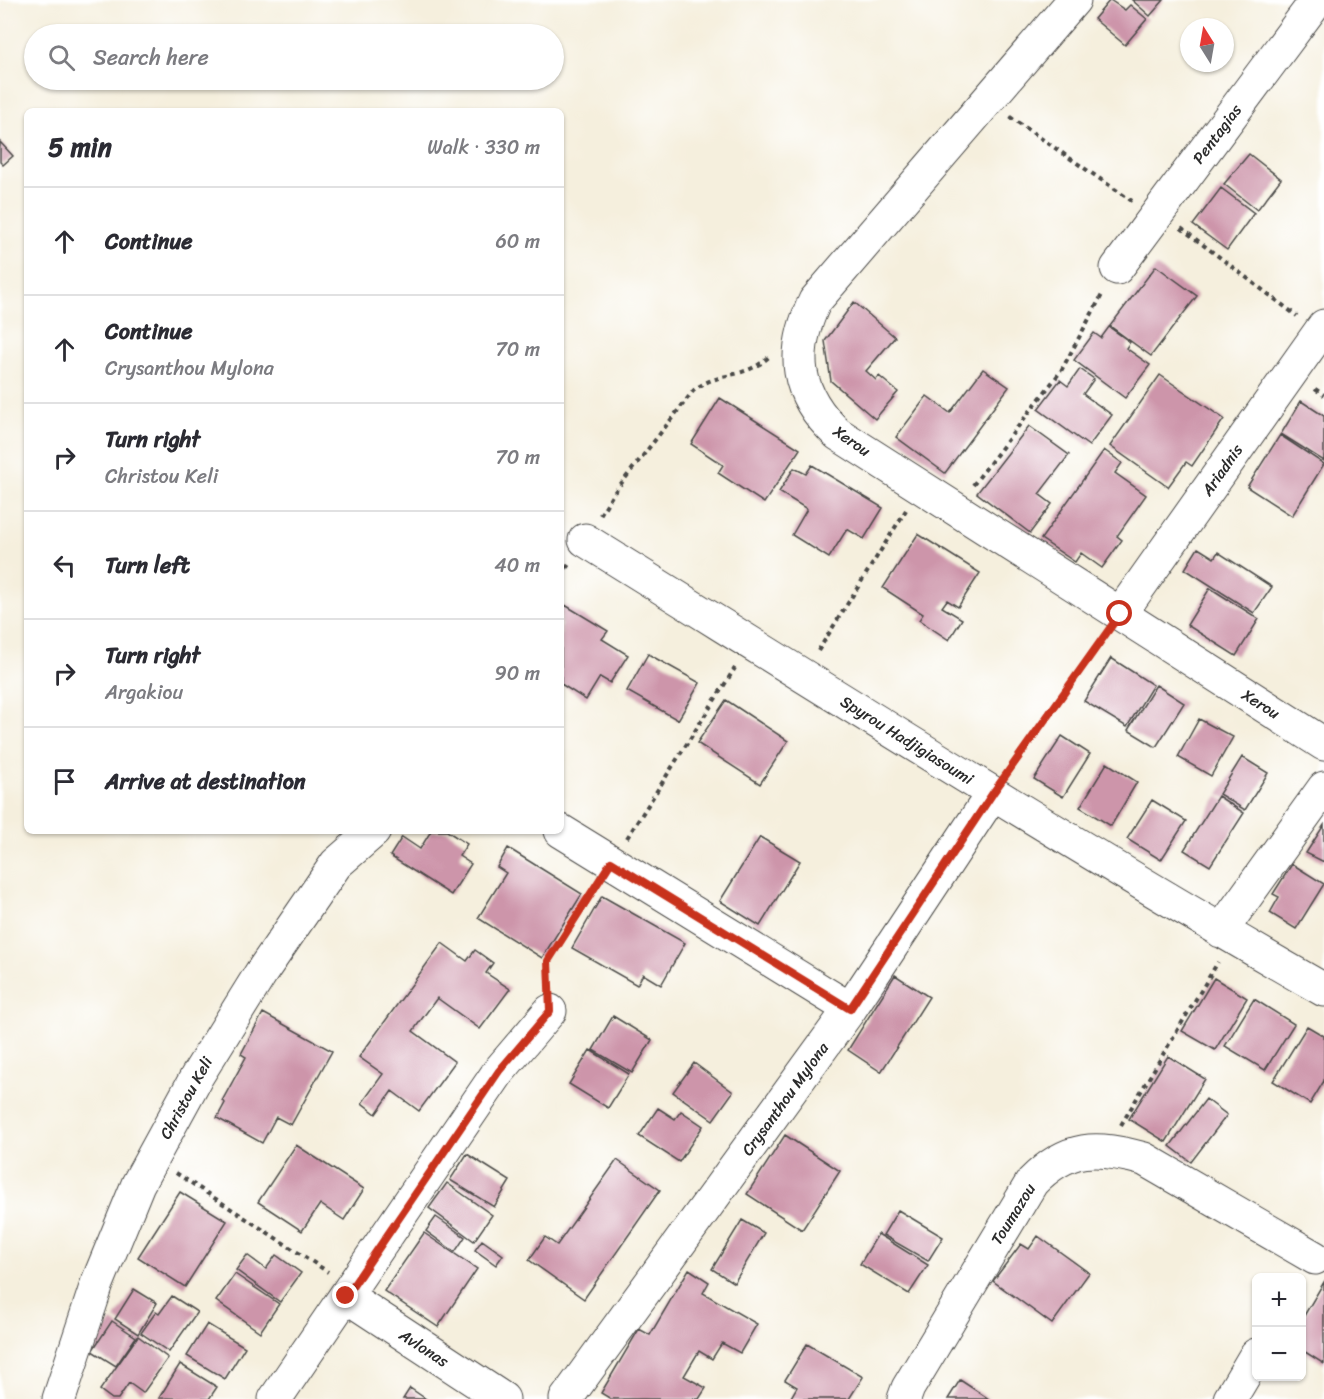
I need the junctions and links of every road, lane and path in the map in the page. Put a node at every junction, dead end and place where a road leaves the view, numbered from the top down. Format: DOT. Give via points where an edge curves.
graph roads {
  1 [pos="1074,0"];
  2 [pos="1317,0"];
  3 [pos="987,101"];
  4 [pos="1157,214"];
  5 [pos="1117,268"];
  6 [pos="805,323"];
  7 [pos="1322,330"];
  8 [pos="920,487"];
  9 [pos="613,494"];
  10 [pos="954,510"];
  11 [pos="585,540"];
  12 [pos="1120,614"];
  13 [pos="751,643"];
  14 [pos="803,675"];
  15 [pos="1324,744"];
  16 [pos="1324,788"];
  17 [pos="993,793"];
  18 [pos="564,833"];
  19 [pos="371,834"];
  20 [pos="611,862"];
  21 [pos="1227,935"];
  22 [pos="1324,990"];
  23 [pos="850,1009"];
  24 [pos="550,1011"];
  25 [pos="1106,1151"];
  26 [pos="153,1158"];
  27 [pos="1313,1260"];
  28 [pos="348,1292"];
  29 [pos="1252,1362"];
  30 [pos="59,1399"];
  31 [pos="275,1399"];
  32 [pos="503,1399"];
  33 [pos="566,1399"];
  34 [pos="904,1399"];
  35 [pos="1230,1399"];
  1 -- 3 [label="street, Xerou"];
  2 -- 4 [label="street, Pentagias"];
  3 -- 4 [label="path"];
  3 -- 6 [label="street, Xerou" via="815,301"];
  4 -- 5 [label="street, Pentagias"];
  4 -- 7 [label="path"];
  5 -- 10 [label="path" via="1061,371"];
  6 -- 8 [label="street, Xerou" via="800,373 819,416 838,434"];
  6 -- 9 [label="path" via="755,369 708,381 694,390"];
  7 -- 12 [label="street, Ariadnis"];
  8 -- 10 [label="street, Xerou"];
  8 -- 14 [label="path"];
  10 -- 12 [label="street, Xerou"];
  11 -- 13 [label="street, Spyrou Hadjigiasoumi"];
  12 -- 15 [label="street, Xerou"];
  12 -- 17 [label="path"];
  13 -- 14 [label="street, Spyrou Hadjigiasoumi"];
  13 -- 20 [label="path"];
  14 -- 17 [label="street, Spyrou Hadjigiasoumi"];
  16 -- 21 [label="street"];
  17 -- 21 [label="street, Spyrou Hadjigiasoumi"];
  17 -- 23 [label="street, Crysanthou Mylona"];
  18 -- 20 [label="street"];
  19 -- 26 [label="street, Christou Keli" via="336,864 261,972 197,1076"];
  20 -- 23 [label="street"];
  20 -- 24 [label="path" via="548,961"];
  21 -- 22 [label="street, Spyrou Hadjigiasoumi"];
  21 -- 25 [label="path"];
  23 -- 33 [label="street, Crysanthou Mylona"];
  24 -- 28 [label="street" via="499,1071"];
  25 -- 27 [label="street, Toumazou" via="1144,1159"];
  25 -- 34 [label="street, Toumazou" via="1068,1155 1050,1163 1032,1182"];
  26 -- 28 [label="path"];
  26 -- 30 [label="street, Christou Keli" via="138,1184 97,1284"];
  28 -- 31 [label="street"];
  28 -- 32 [label="street, Avlonas"];
  29 -- 35 [label="street"];
}
